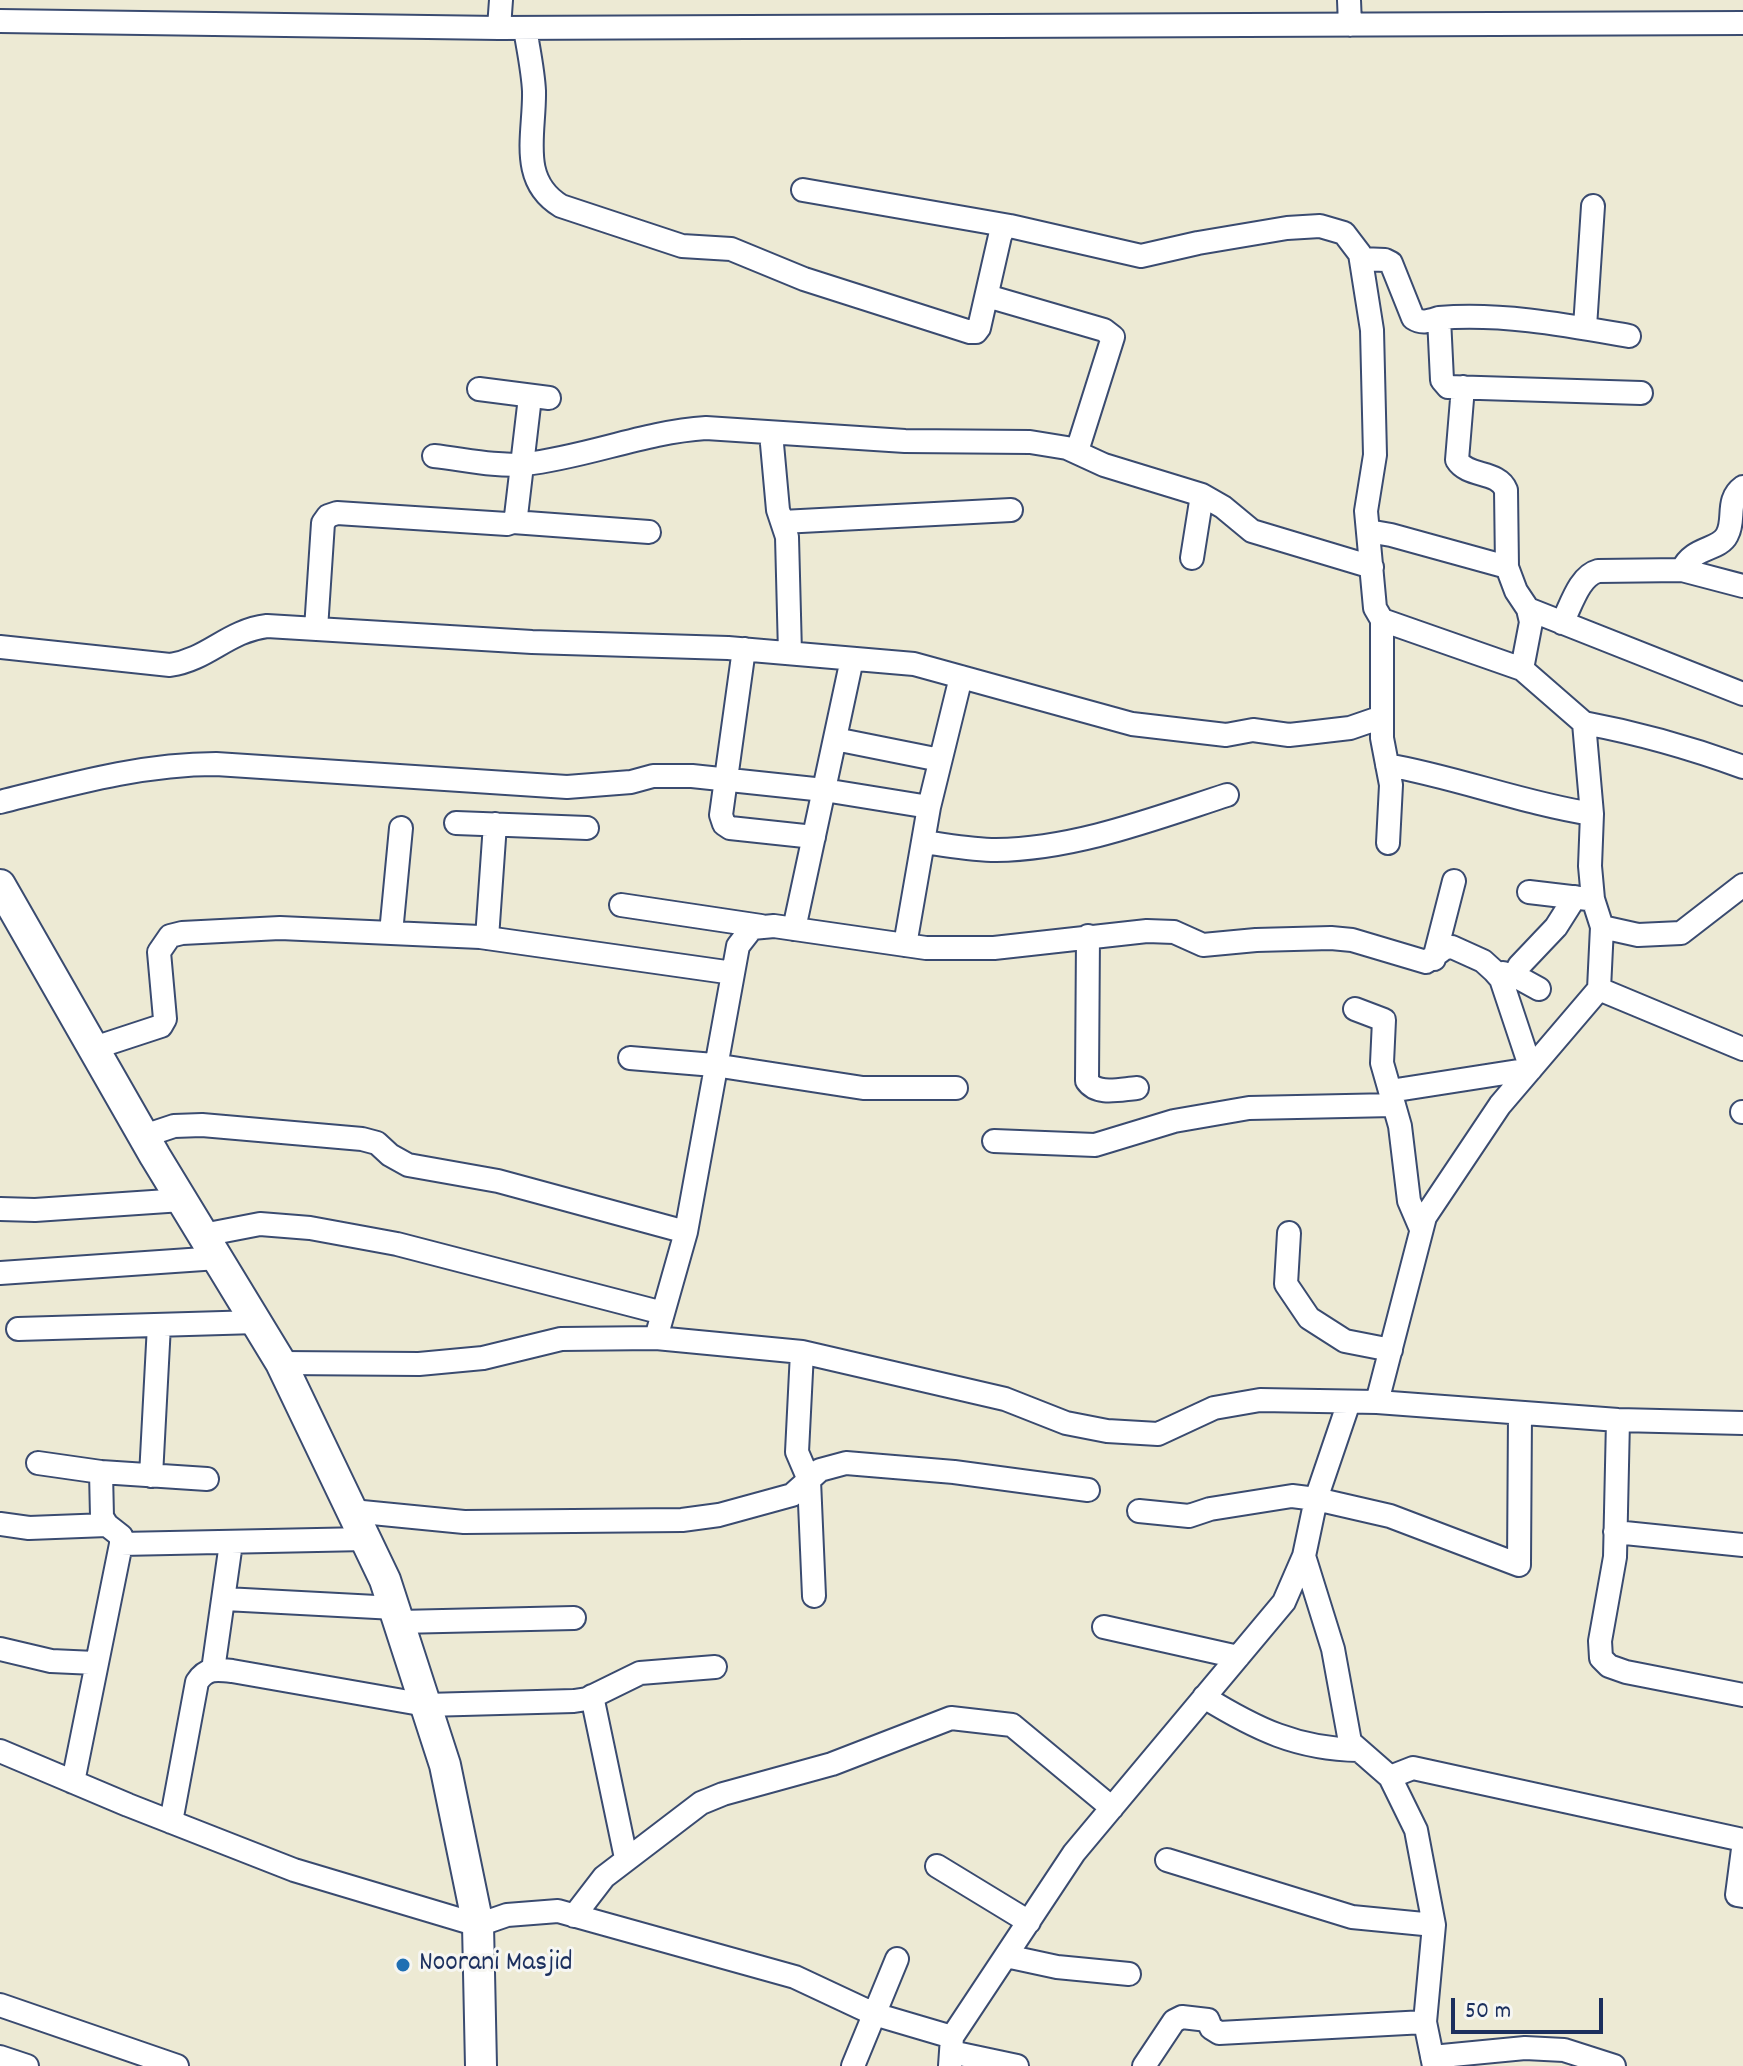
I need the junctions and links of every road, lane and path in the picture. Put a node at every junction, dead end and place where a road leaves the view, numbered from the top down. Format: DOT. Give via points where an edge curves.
graph roads {
  1 [pos="501,0"];
  2 [pos="1349,0"];
  3 [pos="0,21"];
  4 [pos="1743,23"];
  5 [pos="1350,25"];
  6 [pos="499,28"];
  7 [pos="525,28"];
  8 [pos="803,190"];
  9 [pos="1593,206"];
  10 [pos="1010,226"];
  11 [pos="1361,259"];
  12 [pos="987,296"];
  13 [pos="1439,318"];
  14 [pos="1585,327"];
  15 [pos="1629,336"];
  16 [pos="1463,387"];
  17 [pos="479,389"];
  18 [pos="1641,393"];
  19 [pos="771,433"];
  20 [pos="1077,451"];
  21 [pos="434,456"];
  22 [pos="522,464"];
  23 [pos="1743,487"];
  24 [pos="1202,495"];
  25 [pos="1011,510"];
  26 [pos="513,522"];
  27 [pos="782,522"];
  28 [pos="1368,531"];
  29 [pos="649,532"];
  30 [pos="1192,558"];
  31 [pos="1372,567"];
  32 [pos="1507,567"];
  33 [pos="1682,570"];
  34 [pos="1743,586"];
  35 [pos="1528,609"];
  36 [pos="1382,620"];
  37 [pos="1562,623"];
  38 [pos="316,629"];
  39 [pos="0,647"];
  40 [pos="744,649"];
  41 [pos="790,653"];
  42 [pos="852,659"];
  43 [pos="1522,669"];
  44 [pos="961,677"];
  45 [pos="1743,694"];
  46 [pos="1382,717"];
  47 [pos="1584,723"];
  48 [pos="835,739"];
  49 [pos="940,760"];
  50 [pos="1387,765"];
  51 [pos="1743,767"];
  52 [pos="727,780"];
  53 [pos="824,790"];
  54 [pos="1227,795"];
  55 [pos="0,802"];
  56 [pos="929,807"];
  57 [pos="1592,814"];
  58 [pos="456,823"];
  59 [pos="495,824"];
  60 [pos="401,828"];
  61 [pos="587,828"];
  62 [pos="814,837"];
  63 [pos="923,842"];
  64 [pos="1388,843"];
  65 [pos="1454,881"];
  66 [pos="0,885"];
  67 [pos="1743,885"];
  68 [pos="1529,892"];
  69 [pos="1584,898"];
  70 [pos="621,905"];
  71 [pos="761,926"];
  72 [pos="1602,927"];
  73 [pos="794,929"];
  74 [pos="391,933"];
  75 [pos="1088,936"];
  76 [pos="487,938"];
  77 [pos="905,945"];
  78 [pos="1434,959"];
  79 [pos="733,973"];
  80 [pos="1505,974"];
  81 [pos="1539,989"];
  82 [pos="1599,989"];
  83 [pos="1355,1009"];
  84 [pos="94,1048"];
  85 [pos="1743,1049"];
  86 [pos="630,1058"];
  87 [pos="714,1065"];
  88 [pos="1531,1069"];
  89 [pos="956,1088"];
  90 [pos="1137,1088"];
  91 [pos="1392,1098"];
  92 [pos="144,1136"];
  93 [pos="994,1141"];
  94 [pos="182,1200"];
  95 [pos="0,1209"];
  96 [pos="1421,1229"];
  97 [pos="686,1232"];
  98 [pos="1289,1233"];
  99 [pos="210,1246"];
  100 [pos="0,1273"];
  101 [pos="663,1313"];
  102 [pos="257,1322"];
  103 [pos="159,1325"];
  104 [pos="18,1329"];
  105 [pos="656,1338"];
  106 [pos="1391,1350"];
  107 [pos="802,1352"];
  108 [pos="281,1363"];
  109 [pos="1349,1402"];
  110 [pos="1377,1402"];
  111 [pos="1520,1413"];
  112 [pos="1618,1420"];
  113 [pos="1743,1423"];
  114 [pos="38,1463"];
  115 [pos="101,1472"];
  116 [pos="151,1476"];
  117 [pos="207,1479"];
  118 [pos="809,1480"];
  119 [pos="1088,1490"];
  120 [pos="1316,1499"];
  121 [pos="352,1511"];
  122 [pos="1139,1511"];
  123 [pos="0,1524"];
  124 [pos="107,1525"];
  125 [pos="1615,1532"];
  126 [pos="366,1539"];
  127 [pos="231,1543"];
  128 [pos="121,1544"];
  129 [pos="1743,1545"];
  130 [pos="1304,1556"];
  131 [pos="814,1596"];
  132 [pos="225,1599"];
  133 [pos="397,1615"];
  134 [pos="574,1618"];
  135 [pos="1104,1627"];
  136 [pos="0,1649"];
  137 [pos="1238,1657"];
  138 [pos="95,1663"];
  139 [pos="715,1667"];
  140 [pos="213,1670"];
  141 [pos="1743,1695"];
  142 [pos="592,1696"];
  143 [pos="1204,1697"];
  144 [pos="426,1705"];
  145 [pos="1359,1750"];
  146 [pos="0,1751"];
  147 [pos="1390,1777"];
  148 [pos="73,1782"];
  149 [pos="1112,1808"];
  150 [pos="171,1822"];
  151 [pos="1743,1840"];
  152 [pos="1743,1849"];
  153 [pos="626,1858"];
  154 [pos="1167,1860"];
  155 [pos="937,1866"];
  156 [pos="1743,1896"];
  157 [pos="574,1916"];
  158 [pos="1029,1922"];
  159 [pos="478,1925"];
  160 [pos="1434,1925"];
  161 [pos="1006,1956"];
  162 [pos="897,1959"];
  163 [pos="1129,1974"];
  164 [pos="0,2005"];
  165 [pos="874,2014"];
  166 [pos="1425,2022"];
  167 [pos="951,2052"];
  168 [pos="0,2057"];
  169 [pos="1433,2061"];
  170 [pos="27,2066"];
  171 [pos="177,2066"];
  172 [pos="481,2066"];
  173 [pos="853,2066"];
  174 [pos="1017,2066"];
  175 [pos="1144,2066"];
  176 [pos="1614,2066"];
  1 -- 6 [label="street"];
  2 -- 5 [label="street"];
  3 -- 6 [label="street"];
  4 -- 5 [label="street"];
  5 -- 7 [label="street"];
  6 -- 7 [label="street"];
  7 -- 12 [label="street" via="534,89 531,155 546,197 561,206 682,246 731,249 804,279 970,332 979,328"];
  8 -- 10 [label="street"];
  9 -- 14 [label="street"];
  10 -- 11 [label="street" via="1141,256 1320,226 1344,233"];
  10 -- 12 [label="street" via="1000,236"];
  11 -- 13 [label="street" via="1391,263 1413,318"];
  11 -- 28 [label="street" via="1372,330 1375,455"];
  12 -- 20 [label="street" via="1113,337"];
  13 -- 14 [label="street" via="1509,318"];
  13 -- 16 [label="street" via="1442,380 1448,387"];
  14 -- 15 [label="street"];
  16 -- 18 [label="street"];
  16 -- 32 [label="street" via="1457,460 1465,469 1503,483"];
  17 -- 22 [label="street" via="539,397"];
  19 -- 20 [label="street" via="1030,442"];
  19 -- 22 [label="street" via="674,430"];
  19 -- 27 [label="street"];
  20 -- 24 [label="street" via="1104,465"];
  21 -- 22 [label="street"];
  22 -- 26 [label="street"];
  23 -- 33 [label="street" via="1732,502 1725,540 1692,556"];
  24 -- 30 [label="street"];
  24 -- 31 [label="street" via="1252,531"];
  25 -- 27 [label="street"];
  26 -- 29 [label="street"];
  26 -- 38 [label="street" via="328,516 323,523"];
  27 -- 41 [label="street" via="787,537"];
  28 -- 31 [label="street"];
  28 -- 32 [label="street"];
  31 -- 36 [label="street" via="1375,608"];
  32 -- 35 [label="street"];
  33 -- 34 [label="street"];
  33 -- 37 [label="street" via="1590,573"];
  35 -- 37 [label="street"];
  35 -- 43 [label="street" via="1531,622"];
  36 -- 43 [label="street"];
  36 -- 46 [label="street"];
  37 -- 45 [label="street"];
  38 -- 39 [label="street" via="252,628 189,662 170,665"];
  38 -- 40 [label="street"];
  40 -- 41 [label="street"];
  40 -- 52 [label="street"];
  41 -- 42 [label="street"];
  42 -- 44 [label="street" via="914,664"];
  42 -- 48 [label="street"];
  43 -- 47 [label="street"];
  44 -- 46 [label="street" via="1132,724 1226,735 1253,730 1307,733 1350,728"];
  44 -- 49 [label="street"];
  46 -- 50 [label="street"];
  47 -- 51 [label="street"];
  47 -- 57 [label="street"];
  48 -- 49 [label="street"];
  48 -- 53 [label="street"];
  49 -- 56 [label="street"];
  50 -- 57 [label="street"];
  50 -- 64 [label="street"];
  52 -- 53 [label="street"];
  52 -- 55 [label="street" via="653,776 567,787 186,764 117,773"];
  52 -- 62 [label="street" via="721,815 730,828"];
  53 -- 56 [label="street"];
  53 -- 62 [label="street"];
  54 -- 63 [label="street" via="1069,842 994,850"];
  56 -- 63 [label="street"];
  57 -- 69 [label="street"];
  58 -- 59 [label="street"];
  59 -- 61 [label="street"];
  59 -- 76 [label="street"];
  60 -- 74 [label="street"];
  62 -- 73 [label="street"];
  63 -- 77 [label="street"];
  65 -- 78 [label="street"];
  66 -- 84 [label="street"];
  67 -- 72 [label="street" via="1681,933 1638,935"];
  68 -- 69 [label="street"];
  69 -- 72 [label="street"];
  69 -- 80 [label="street"];
  70 -- 71 [label="street"];
  71 -- 73 [label="street"];
  71 -- 79 [label="street" via="745,934"];
  72 -- 82 [label="street"];
  73 -- 77 [label="street"];
  74 -- 76 [label="street"];
  74 -- 84 [label="street" via="280,928 170,936 159,952 165,1019 161,1026"];
  75 -- 77 [label="street" via="994,948"];
  75 -- 78 [label="street" via="1174,932 1203,945 1331,938 1413,960"];
  75 -- 90 [label="street" via="1087,1081 1099,1090"];
  76 -- 79 [label="street"];
  78 -- 80 [label="street" via="1452,947"];
  79 -- 87 [label="street"];
  80 -- 81 [label="street"];
  80 -- 88 [label="street" via="1501,979"];
  82 -- 85 [label="street"];
  82 -- 88 [label="street"];
  83 -- 91 [label="street" via="1384,1020 1382,1063"];
  84 -- 92 [label="street"];
  86 -- 87 [label="street"];
  87 -- 89 [label="street" via="863,1088"];
  87 -- 97 [label="street"];
  88 -- 91 [label="street"];
  88 -- 96 [label="street" via="1500,1105"];
  91 -- 93 [label="street" via="1249,1108 1174,1121 1095,1145"];
  91 -- 96 [label="street" via="1409,1201"];
  92 -- 94 [label="street"];
  92 -- 97 [label="street" via="174,1126 202,1125 362,1139 408,1165 498,1181"];
  94 -- 95 [label="street"];
  94 -- 99 [label="street"];
  96 -- 106 [label="street"];
  97 -- 101 [label="street"];
  98 -- 106 [label="street" via="1286,1284 1309,1318 1345,1341"];
  99 -- 100 [label="street"];
  99 -- 101 [label="street" via="260,1224 310,1228 412,1247"];
  99 -- 102 [label="street"];
  101 -- 105 [label="street"];
  102 -- 103 [label="street"];
  102 -- 108 [label="street"];
  103 -- 104 [label="street"];
  103 -- 116 [label="street"];
  105 -- 107 [label="street"];
  105 -- 108 [label="street" via="561,1339 483,1358 419,1364"];
  106 -- 110 [label="street"];
  107 -- 109 [label="street" via="1005,1399 1066,1423 1107,1431 1158,1434 1239,1402"];
  107 -- 118 [label="street" via="797,1452"];
  108 -- 121 [label="street"];
  109 -- 110 [label="street"];
  109 -- 120 [label="street"];
  110 -- 111 [label="street"];
  111 -- 112 [label="street"];
  111 -- 120 [label="street" via="1519,1565 1390,1516"];
  112 -- 113 [label="street"];
  112 -- 125 [label="street"];
  114 -- 115 [label="street"];
  115 -- 116 [label="street"];
  115 -- 124 [label="street" via="102,1517"];
  116 -- 117 [label="street"];
  118 -- 119 [label="street" via="820,1470 846,1463"];
  118 -- 121 [label="street" via="792,1495 682,1520 464,1522"];
  118 -- 131 [label="street"];
  120 -- 122 [label="street" via="1292,1496 1189,1516"];
  120 -- 130 [label="street"];
  121 -- 126 [label="street"];
  123 -- 124 [label="street"];
  124 -- 128 [label="street" via="121,1536"];
  125 -- 129 [label="street"];
  125 -- 141 [label="street" via="1601,1658 1626,1672"];
  126 -- 127 [label="street"];
  126 -- 133 [label="street"];
  127 -- 128 [label="street"];
  127 -- 132 [label="street"];
  128 -- 138 [label="street"];
  130 -- 137 [label="street" via="1284,1602"];
  130 -- 145 [label="street" via="1333,1649 1350,1742"];
  132 -- 133 [label="street"];
  132 -- 140 [label="street"];
  133 -- 134 [label="street"];
  133 -- 144 [label="street"];
  135 -- 137 [label="street"];
  136 -- 138 [label="street" via="51,1661"];
  137 -- 143 [label="street"];
  138 -- 148 [label="street"];
  139 -- 142 [label="street" via="640,1673"];
  140 -- 144 [label="street"];
  140 -- 150 [label="street" via="197,1682"];
  142 -- 144 [label="street" via="574,1701"];
  142 -- 153 [label="street"];
  143 -- 145 [label="street" via="1279,1738 1329,1750"];
  143 -- 149 [label="street"];
  144 -- 159 [label="street" via="445,1765"];
  145 -- 147 [label="street"];
  146 -- 148 [label="street"];
  147 -- 151 [label="street" via="1413,1768"];
  147 -- 160 [label="street" via="1416,1830"];
  148 -- 150 [label="street"];
  149 -- 153 [label="street" via="1012,1725 951,1718 832,1764 701,1803"];
  149 -- 158 [label="street" via="1074,1853"];
  150 -- 159 [label="street" via="294,1870"];
  152 -- 156 [label="street" via="1737,1895"];
  153 -- 157 [label="street"];
  154 -- 160 [label="street" via="1352,1917"];
  155 -- 158 [label="street"];
  157 -- 159 [label="street" via="558,1911 507,1915"];
  157 -- 165 [label="street" via="795,1977"];
  158 -- 161 [label="street"];
  159 -- 172 [label="street"];
  160 -- 166 [label="street"];
  161 -- 163 [label="street"];
  161 -- 167 [label="street"];
  162 -- 165 [label="street"];
  164 -- 171 [label="street"];
  165 -- 167 [label="street"];
  165 -- 173 [label="street"];
  166 -- 169 [label="street"];
  166 -- 175 [label="street" via="1219,2033 1208,2020 1182,2017"];
  167 -- 174 [label="street"];
  168 -- 170 [label="street"];
  169 -- 176 [label="street" via="1525,2048 1564,2050"];
}
